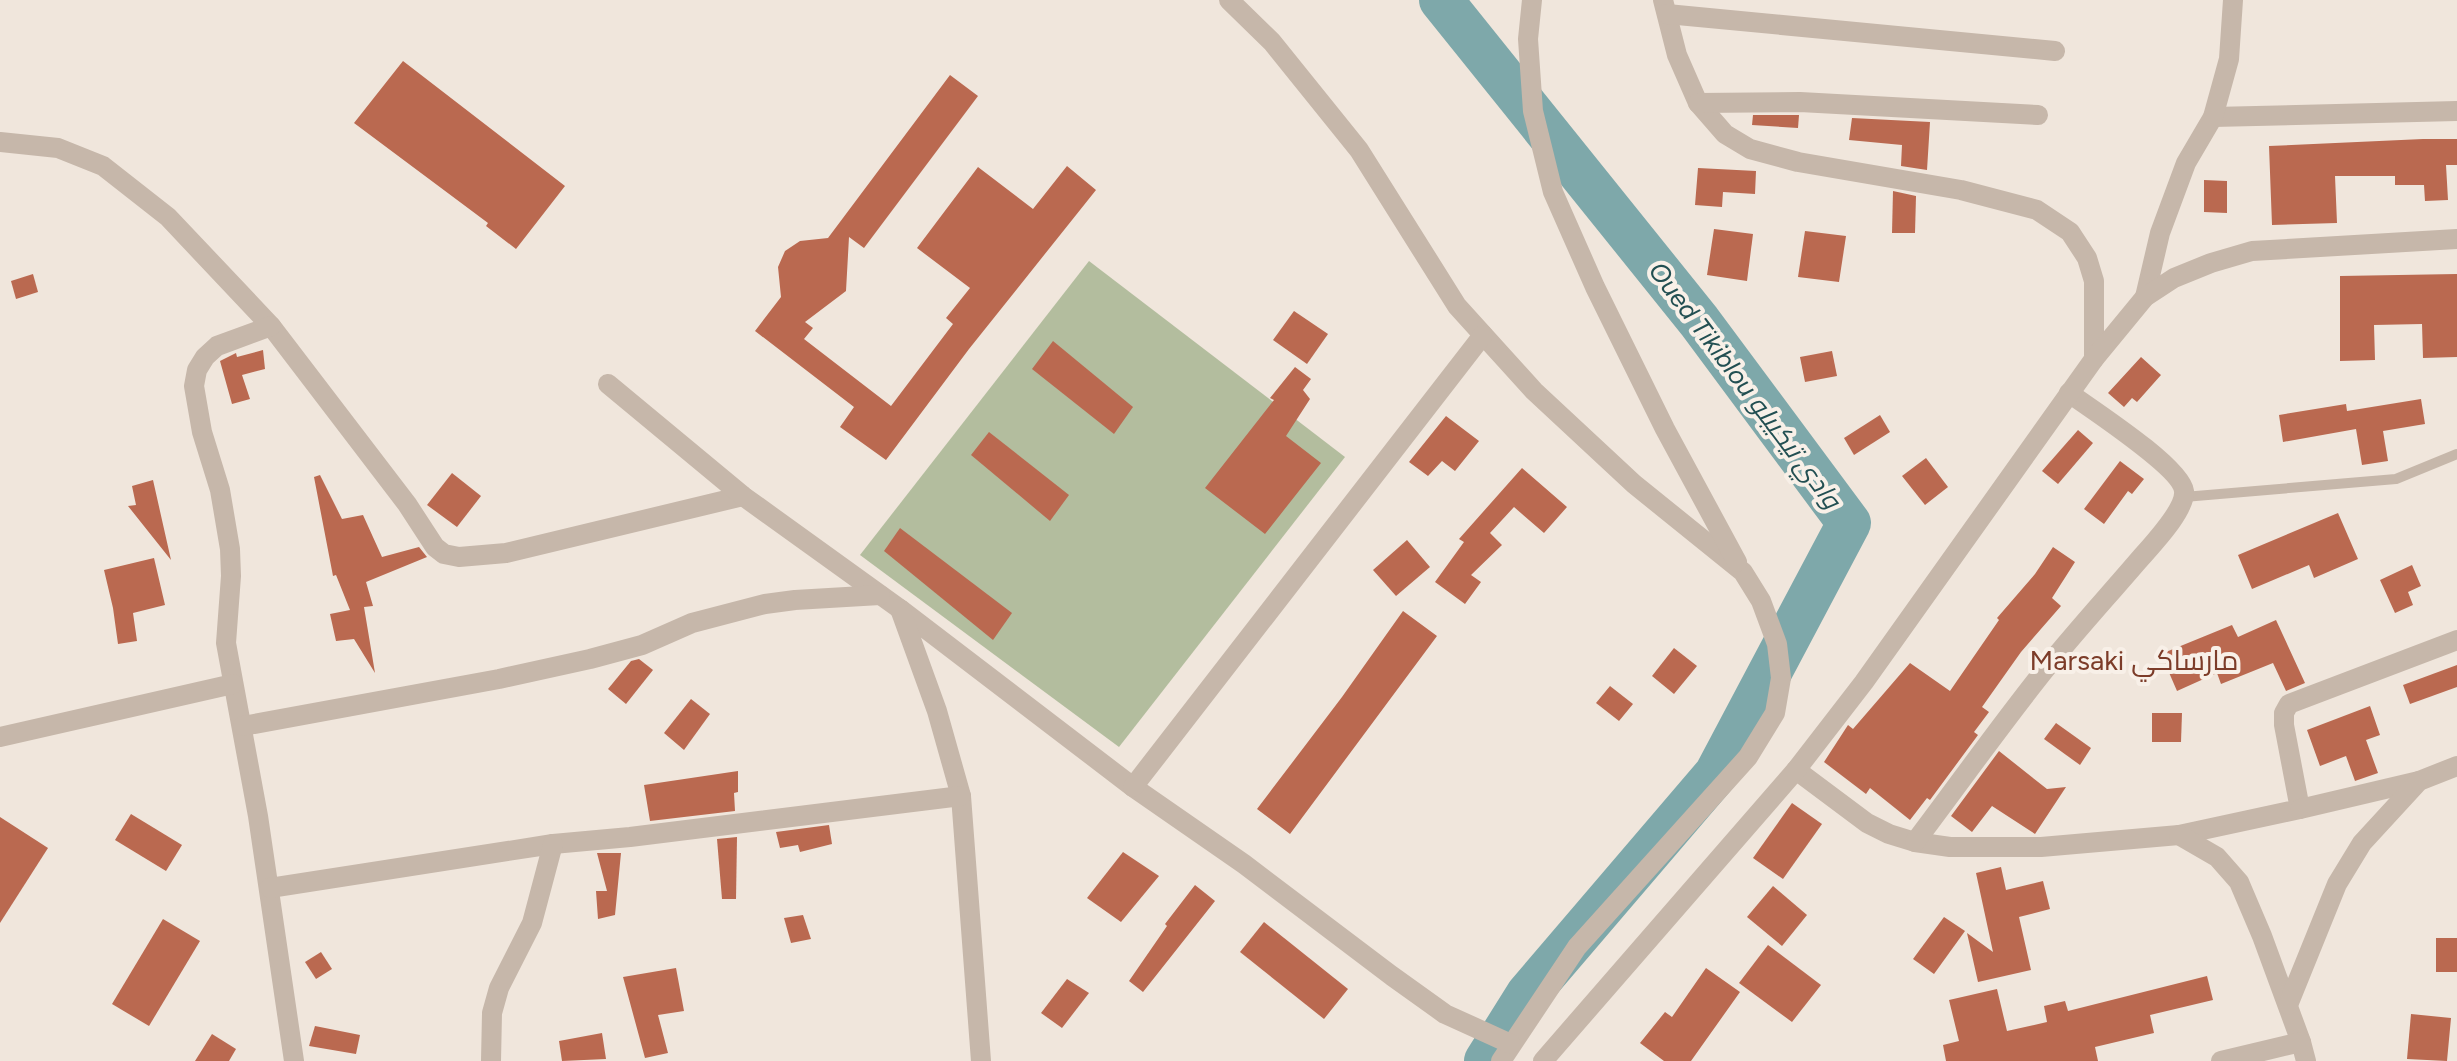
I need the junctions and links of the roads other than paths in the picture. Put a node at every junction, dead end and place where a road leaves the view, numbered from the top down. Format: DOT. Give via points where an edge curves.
graph roads {
  1 [pos="1229,0"];
  2 [pos="2233,0"];
  3 [pos="1526,3"];
  4 [pos="1665,7"];
  5 [pos="2055,51"];
  6 [pos="1698,103"];
  7 [pos="2457,111"];
  8 [pos="2038,115"];
  9 [pos="2213,117"];
  10 [pos="0,142"];
  11 [pos="2457,239"];
  12 [pos="2145,297"];
  13 [pos="271,326"];
  14 [pos="1483,335"];
  15 [pos="2094,359"];
  16 [pos="608,384"];
  17 [pos="2069,393"];
  18 [pos="2457,454"];
  19 [pos="743,496"];
  20 [pos="2184,497"];
  21 [pos="1743,572"];
  22 [pos="880,595"];
  23 [pos="900,609"];
  24 [pos="2457,640"];
  25 [pos="233,684"];
  26 [pos="243,726"];
  27 [pos="0,737"];
  28 [pos="2457,766"];
  29 [pos="1796,770"];
  30 [pos="2419,781"];
  31 [pos="1133,787"];
  32 [pos="961,796"];
  33 [pos="2300,809"];
  34 [pos="2179,835"];
  35 [pos="1915,842"];
  36 [pos="553,844"];
  37 [pos="270,888"];
  38 [pos="2288,1005"];
  39 [pos="1506,1052"];
  40 [pos="2304,1052"];
  41 [pos="1550,1058"];
  42 [pos="294,1061"];
  43 [pos="491,1061"];
  44 [pos="981,1061"];
  45 [pos="2221,1061"];
  1 -- 14 [label="street" via="1272,42 1359,150 1457,306"];
  2 -- 9 [label="street" via="2229,59"];
  3 -- 21 [label="street" via="1533,111 1553,192 1658,415"];
  4 -- 5 [label="street"];
  4 -- 6 [label="street" via="1677,55"];
  6 -- 8 [label="street" via="1800,102"];
  6 -- 15 [label="street" via="1725,134 1750,149 2037,210 2070,232 2087,258 2096,305"];
  7 -- 9 [label="street"];
  9 -- 12 [label="street" via="2180,177"];
  10 -- 13 [label="street" via="58,148 103,166 168,217"];
  11 -- 12 [label="street" via="2252,251 2174,278"];
  12 -- 15 [label="street"];
  13 -- 19 [label="street" via="444,554 506,553"];
  13 -- 25 [label="street" via="217,346 197,370 194,386 230,549 226,643"];
  14 -- 21 [label="street" via="1534,391 1634,484"];
  14 -- 31 [label="street"];
  15 -- 17 [label="street"];
  16 -- 19 [label="street"];
  17 -- 20 [label="street" via="2160,459 2177,476"];
  17 -- 29 [label="street"];
  18 -- 20 [label="lane" via="2396,479"];
  19 -- 22 [label="street"];
  20 -- 35 [label="street" via="2157,540 2048,666"];
  21 -- 39 [label="street" via="1777,644 1781,678 1775,713 1748,757 1577,947"];
  22 -- 23 [label="street"];
  22 -- 26 [label="street" via="765,604 590,659"];
  23 -- 31 [label="street"];
  23 -- 32 [label="street"];
  24 -- 33 [label="street" via="2285,708"];
  25 -- 26 [label="street"];
  25 -- 27 [label="street"];
  26 -- 37 [label="street"];
  28 -- 30 [label="street"];
  29 -- 35 [label="street" via="1867,823"];
  29 -- 41 [label="street"];
  30 -- 33 [label="street"];
  30 -- 38 [label="street" via="2362,843 2337,884"];
  31 -- 39 [label="street" via="1445,1014"];
  32 -- 36 [label="street"];
  32 -- 44 [label="street"];
  33 -- 34 [label="street"];
  34 -- 35 [label="street" via="2041,847"];
  34 -- 38 [label="street" via="2217,857 2239,882"];
  36 -- 37 [label="street"];
  36 -- 43 [label="street" via="532,923 499,988 492,1013"];
  37 -- 42 [label="street"];
  38 -- 40 [label="street"];
  40 -- 45 [label="street"];
}
